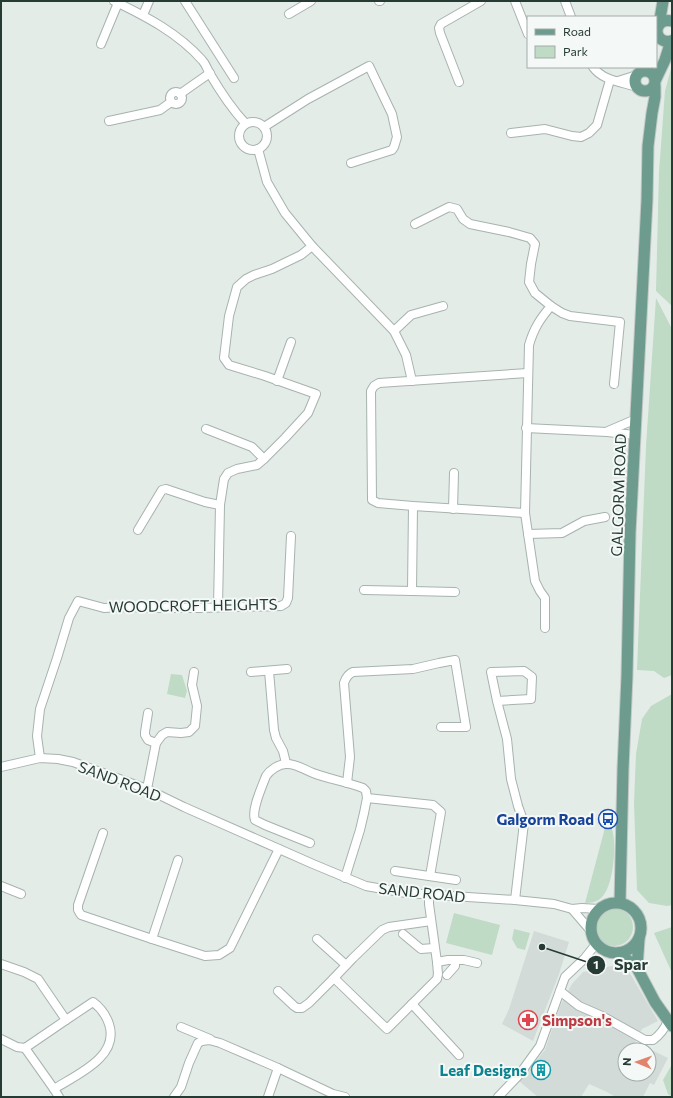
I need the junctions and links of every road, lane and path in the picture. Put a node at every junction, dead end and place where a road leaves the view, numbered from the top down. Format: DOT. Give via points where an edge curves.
graph roads {
  1 [pos="149,1"];
  2 [pos="185,1"];
  3 [pos="311,1"];
  4 [pos="481,1"];
  5 [pos="515,1"];
  6 [pos="565,1"];
  7 [pos="116,2"];
  8 [pos="662,3"];
  9 [pos="289,14"];
  10 [pos="143,15"];
  11 [pos="571,16"];
  12 [pos="672,20"];
  13 [pos="659,25"];
  14 [pos="527,31"];
  15 [pos="659,37"];
  16 [pos="672,41"];
  17 [pos="100,44"];
  18 [pos="657,44"];
  19 [pos="594,68"];
  20 [pos="642,71"];
  21 [pos="210,73"];
  22 [pos="234,78"];
  23 [pos="614,80"];
  24 [pos="459,82"];
  25 [pos="655,82"];
  26 [pos="639,89"];
  27 [pos="652,113"];
  28 [pos="110,121"];
  29 [pos="245,124"];
  30 [pos="264,126"];
  31 [pos="511,133"];
  32 [pos="258,149"];
  33 [pos="351,163"];
  34 [pos="415,224"];
  35 [pos="312,246"];
  36 [pos="443,306"];
  37 [pos="551,306"];
  38 [pos="394,331"];
  39 [pos="291,342"];
  40 [pos="528,373"];
  41 [pos="277,381"];
  42 [pos="412,381"];
  43 [pos="614,384"];
  44 [pos="636,419"];
  45 [pos="526,428"];
  46 [pos="206,429"];
  47 [pos="607,432"];
  48 [pos="630,435"];
  49 [pos="264,459"];
  50 [pos="454,473"];
  51 [pos="220,505"];
  52 [pos="413,506"];
  53 [pos="453,509"];
  54 [pos="525,513"];
  55 [pos="605,517"];
  56 [pos="138,530"];
  57 [pos="528,534"];
  58 [pos="291,536"];
  59 [pos="364,590"];
  60 [pos="412,591"];
  61 [pos="455,592"];
  62 [pos="218,607"];
  63 [pos="545,628"];
  64 [pos="286,669"];
  65 [pos="269,670"];
  66 [pos="194,672"];
  67 [pos="251,672"];
  68 [pos="497,701"];
  69 [pos="148,713"];
  70 [pos="441,727"];
  71 [pos="156,743"];
  72 [pos="40,758"];
  73 [pos="286,764"];
  74 [pos="1,767"];
  75 [pos="348,783"];
  76 [pos="147,789"];
  77 [pos="367,798"];
  78 [pos="102,833"];
  79 [pos="310,843"];
  80 [pos="279,849"];
  81 [pos="178,860"];
  82 [pos="395,870"];
  83 [pos="430,876"];
  84 [pos="345,878"];
  85 [pos="456,880"];
  86 [pos="1,886"];
  87 [pos="21,894"];
  88 [pos="429,895"];
  89 [pos="515,900"];
  90 [pos="620,902"];
  91 [pos="572,909"];
  92 [pos="599,909"];
  93 [pos="431,921"];
  94 [pos="590,930"];
  95 [pos="403,934"];
  96 [pos="152,939"];
  97 [pos="316,939"];
  98 [pos="639,939"];
  99 [pos="596,944"];
  100 [pos="434,948"];
  101 [pos="620,953"];
  102 [pos="455,960"];
  103 [pos="437,962"];
  104 [pos="477,963"];
  105 [pos="1,964"];
  106 [pos="346,965"];
  107 [pos="637,968"];
  108 [pos="447,974"];
  109 [pos="334,978"];
  110 [pos="278,991"];
  111 [pos="560,991"];
  112 [pos="412,1004"];
  113 [pos="66,1020"];
  114 [pos="670,1024"];
  115 [pos="181,1027"];
  116 [pos="1,1040"];
  117 [pos="220,1043"];
  118 [pos="25,1048"];
  119 [pos="459,1055"];
  120 [pos="278,1068"];
  121 [pos="54,1089"];
  122 [pos="59,1097"];
  123 [pos="174,1097"];
  124 [pos="268,1097"];
  125 [pos="345,1097"];
  126 [pos="498,1097"];
  1 -- 10 [label="street"];
  2 -- 22 [label="street"];
  3 -- 9 [label="street"];
  4 -- 24 [label="street" via="441,24 439,28"];
  5 -- 14 [label="street"];
  6 -- 11 [label="street"];
  7 -- 10 [label="street"];
  7 -- 17 [label="street"];
  8 -- 12 [label="main road"];
  8 -- 13 [label="main road"];
  10 -- 21 [label="street" via="175,35 204,62"];
  12 -- 13 [label="main road"];
  13 -- 15 [label="main road"];
  15 -- 16 [label="main road" via="664,41"];
  15 -- 18 [label="main road"];
  16 -- 25 [label="main road"];
  19 -- 23 [label="street" via="600,74"];
  20 -- 23 [label="street"];
  20 -- 25 [label="main road" via="652,73"];
  20 -- 26 [label="main road" via="635,81"];
  21 -- 28 [label="street" via="180,94 173,92 170,96 171,102 160,110"];
  21 -- 29 [label="street"];
  23 -- 26 [label="street"];
  23 -- 31 [label="street" via="596,125 582,137 545,129"];
  25 -- 26 [label="main road" via="653,88 648,91"];
  25 -- 27 [label="main road, GALGORM ROAD"];
  26 -- 27 [label="main road"];
  27 -- 44 [label="main road, GALGORM ROAD" via="648,146"];
  29 -- 30 [label="street" via="257,122"];
  29 -- 32 [label="street" via="238,135 241,144 249,149"];
  30 -- 32 [label="street" via="267,139"];
  30 -- 33 [label="street" via="369,66 392,114 397,138 392,150"];
  32 -- 35 [label="street" via="267,182 285,213"];
  34 -- 37 [label="street" via="449,207 457,209 463,219 470,224 530,238 534,244 529,282 535,293"];
  35 -- 38 [label="street"];
  35 -- 41 [label="street" via="302,256 246,279 237,287 229,316 224,358 229,365"];
  36 -- 38 [label="street" via="412,315"];
  37 -- 40 [label="street" via="532,332 528,345"];
  37 -- 43 [label="street" via="570,316 620,322"];
  38 -- 42 [label="street" via="406,355"];
  39 -- 41 [label="street"];
  40 -- 42 [label="street"];
  40 -- 45 [label="street"];
  41 -- 49 [label="street" via="316,394 308,412"];
  42 -- 52 [label="street" via="379,383 371,391 372,500 378,503"];
  44 -- 47 [label="street"];
  44 -- 48 [label="main road, GALGORM ROAD"];
  45 -- 47 [label="street"];
  45 -- 54 [label="street"];
  46 -- 49 [label="street" via="252,447"];
  47 -- 48 [label="street"];
  48 -- 90 [label="main road, GALGORM ROAD" via="635,448 630,533"];
  49 -- 51 [label="street" via="257,465 228,473 224,479"];
  50 -- 53 [label="street"];
  51 -- 56 [label="street" via="162,490"];
  51 -- 62 [label="street"];
  52 -- 53 [label="street"];
  52 -- 60 [label="street"];
  53 -- 54 [label="street"];
  54 -- 57 [label="street"];
  55 -- 57 [label="street" via="584,521 562,533"];
  57 -- 63 [label="street" via="535,581 545,598"];
  58 -- 62 [label="street, WOODCROFT HEIGHTS" via="286,603 281,606"];
  59 -- 60 [label="street"];
  60 -- 61 [label="street"];
  62 -- 72 [label="street, WOODCROFT HEIGHTS" via="104,608 78,601 69,618 40,710 37,736"];
  64 -- 65 [label="street"];
  65 -- 67 [label="street"];
  65 -- 73 [label="street" via="274,730"];
  66 -- 71 [label="street" via="192,685 197,706 194,726 189,732 167,732"];
  68 -- 68 [label="street" via="531,699 532,678 524,671 491,672"];
  68 -- 89 [label="street" via="507,739 511,779 524,823"];
  69 -- 71 [label="street" via="145,735 148,740"];
  70 -- 75 [label="street" via="466,727 455,660 414,669 359,671 348,674 344,683 350,757"];
  71 -- 76 [label="street"];
  72 -- 74 [label="street, SAND ROAD"];
  72 -- 76 [label="street, SAND ROAD" via="73,762"];
  73 -- 75 [label="street"];
  73 -- 79 [label="street" via="269,772 253,816 258,822"];
  75 -- 77 [label="street" via="364,788"];
  76 -- 80 [label="street, SAND ROAD"];
  77 -- 83 [label="street" via="433,805 441,812"];
  77 -- 84 [label="street"];
  78 -- 96 [label="street" via="78,910 81,915"];
  80 -- 84 [label="street, SAND ROAD"];
  80 -- 96 [label="street" via="230,948 219,955 205,956"];
  81 -- 96 [label="street"];
  82 -- 83 [label="street"];
  83 -- 85 [label="street"];
  84 -- 88 [label="street, SAND ROAD" via="366,886 406,894"];
  86 -- 87 [label="street"];
  88 -- 89 [label="street, SAND ROAD"];
  88 -- 93 [label="street"];
  89 -- 91 [label="street, SAND ROAD" via="554,904"];
  90 -- 92 [label="main road" via="612,902"];
  90 -- 98 [label="main road" via="628,905 639,916"];
  91 -- 92 [label="street, SAND ROAD"];
  91 -- 94 [label="street"];
  92 -- 94 [label="main road" via="591,922"];
  93 -- 100 [label="street"];
  93 -- 106 [label="street" via="382,930"];
  94 -- 99 [label="main road"];
  95 -- 100 [label="street" via="421,949"];
  97 -- 106 [label="street"];
  98 -- 101 [label="main road" via="629,950"];
  98 -- 107 [label="main road"];
  99 -- 101 [label="main road" via="608,952"];
  99 -- 111 [label="street" via="565,977"];
  100 -- 103 [label="street"];
  101 -- 107 [label="main road"];
  102 -- 103 [label="street"];
  102 -- 104 [label="street"];
  102 -- 108 [label="street" via="455,966"];
  103 -- 112 [label="street" via="437,979"];
  105 -- 113 [label="street" via="38,979"];
  106 -- 109 [label="street"];
  107 -- 114 [label="main road"];
  109 -- 110 [label="street" via="302,1008 294,1006"];
  109 -- 112 [label="street" via="387,1030"];
  111 -- 114 [label="street" via="579,1006 645,1040 653,1040"];
  111 -- 126 [label="street" via="540,1046 519,1075"];
  112 -- 119 [label="street"];
  113 -- 118 [label="street"];
  113 -- 121 [label="street" via="93,1002 108,1020 111,1040 100,1059"];
  115 -- 117 [label="street"];
  116 -- 118 [label="street"];
  117 -- 120 [label="street"];
  117 -- 123 [label="street" via="209,1040 198,1043 181,1087"];
  118 -- 121 [label="street"];
  120 -- 124 [label="street"];
  120 -- 125 [label="street" via="333,1094"];
  121 -- 122 [label="street"];
}
